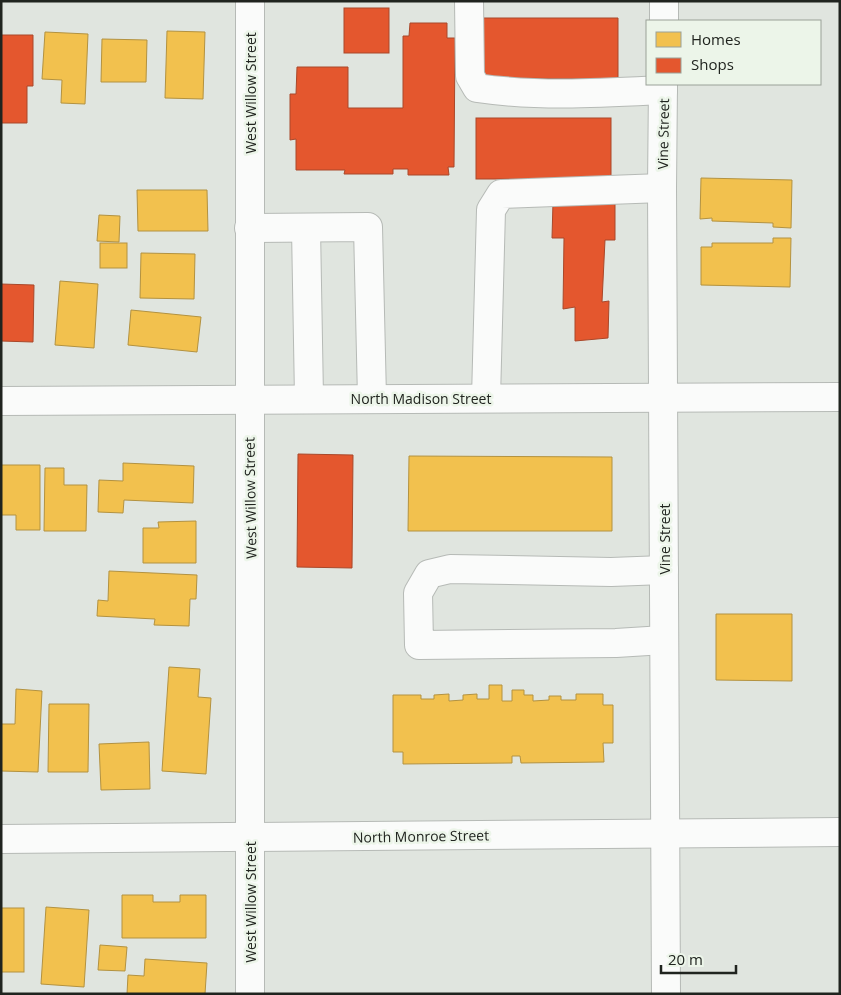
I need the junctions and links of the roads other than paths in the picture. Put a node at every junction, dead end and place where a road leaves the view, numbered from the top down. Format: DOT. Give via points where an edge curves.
graph roads {
  1 [pos="250,1"];
  2 [pos="469,1"];
  3 [pos="664,1"];
  4 [pos="664,20"];
  5 [pos="663,87"];
  6 [pos="662,188"];
  7 [pos="249,228"];
  8 [pos="306,228"];
  9 [pos="840,396"];
  10 [pos="309,398"];
  11 [pos="372,398"];
  12 [pos="486,398"];
  13 [pos="249,399"];
  14 [pos="663,399"];
  15 [pos="1,401"];
  16 [pos="664,570"];
  17 [pos="664,640"];
  18 [pos="666,832"];
  19 [pos="840,832"];
  20 [pos="1,839"];
  21 [pos="249,839"];
  22 [pos="250,994"];
  23 [pos="666,994"];
  1 -- 7 [label="street, West Willow Street"];
  2 -- 5 [label="street" via="470,76 477,88 504,92 606,93"];
  3 -- 4 [label="street"];
  5 -- 6 [label="street, Vine Street"];
  6 -- 12 [label="street" via="501,194 490,210"];
  6 -- 14 [label="street, Vine Street"];
  7 -- 8 [label="street"];
  7 -- 13 [label="street, West Willow Street"];
  8 -- 10 [label="street"];
  8 -- 11 [label="street" via="368,227"];
  9 -- 14 [label="street, North Madison Street"];
  10 -- 11 [label="street, North Madison Street"];
  10 -- 13 [label="street, North Madison Street"];
  11 -- 12 [label="street, North Madison Street"];
  12 -- 14 [label="street, North Madison Street"];
  13 -- 15 [label="street, North Madison Street"];
  13 -- 21 [label="street, West Willow Street"];
  14 -- 16 [label="street, Vine Street"];
  16 -- 17 [label="street, Vine Street"];
  16 -- 17 [label="street" via="450,569 429,574 418,593 419,644"];
  17 -- 18 [label="street, Vine Street"];
  18 -- 19 [label="street, North Monroe Street"];
  18 -- 21 [label="street, North Monroe Street"];
  18 -- 23 [label="street, Vine Street"];
  20 -- 21 [label="street, North Monroe Street"];
  21 -- 22 [label="street, West Willow Street"];
}
